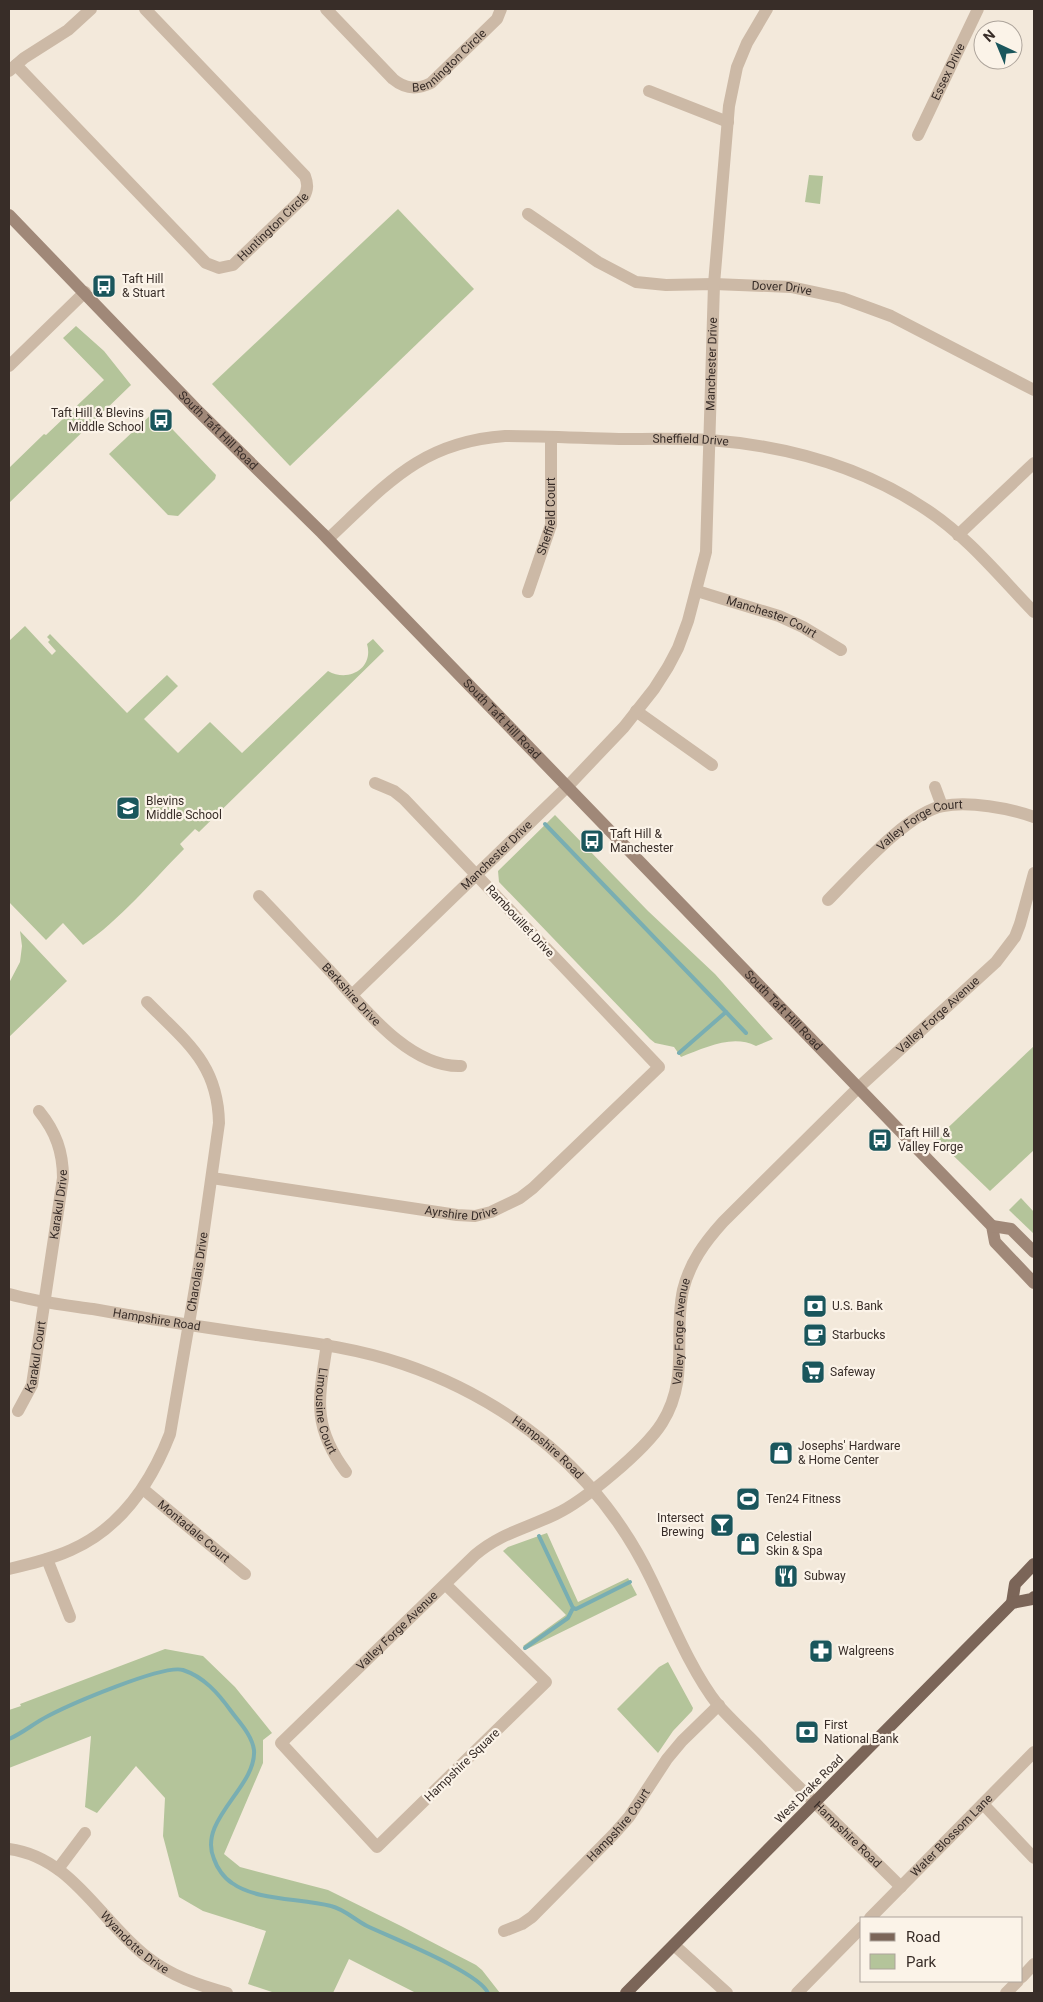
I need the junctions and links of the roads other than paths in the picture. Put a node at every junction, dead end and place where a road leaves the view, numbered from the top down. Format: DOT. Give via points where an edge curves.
graph roads {
  1 [pos="91,9"];
  2 [pos="145,9"];
  3 [pos="326,9"];
  4 [pos="501,9"];
  5 [pos="767,9"];
  6 [pos="978,9"];
  7 [pos="12,68"];
  8 [pos="650,91"];
  9 [pos="728,122"];
  10 [pos="918,134"];
  11 [pos="528,214"];
  12 [pos="9,215"];
  13 [pos="714,284"];
  14 [pos="85,292"];
  15 [pos="9,366"];
  16 [pos="1034,390"];
  17 [pos="550,438"];
  18 [pos="710,440"];
  19 [pos="1034,463"];
  20 [pos="958,535"];
  21 [pos="328,539"];
  22 [pos="697,591"];
  23 [pos="528,592"];
  24 [pos="1034,612"];
  25 [pos="841,650"];
  26 [pos="636,711"];
  27 [pos="712,765"];
  28 [pos="375,783"];
  29 [pos="567,787"];
  30 [pos="935,787"];
  31 [pos="942,806"];
  32 [pos="1034,817"];
  33 [pos="1034,873"];
  34 [pos="477,875"];
  35 [pos="1032,894"];
  36 [pos="259,896"];
  37 [pos="828,900"];
  38 [pos="352,995"];
  39 [pos="146,1002"];
  40 [pos="461,1066"];
  41 [pos="659,1067"];
  42 [pos="858,1088"];
  43 [pos="39,1111"];
  44 [pos="212,1178"];
  45 [pos="992,1226"];
  46 [pos="1034,1252"];
  47 [pos="1034,1283"];
  48 [pos="9,1294"];
  49 [pos="46,1301"];
  50 [pos="189,1326"];
  51 [pos="328,1344"];
  52 [pos="18,1411"];
  53 [pos="346,1472"];
  54 [pos="144,1489"];
  55 [pos="594,1489"];
  56 [pos="47,1559"];
  57 [pos="1034,1564"];
  58 [pos="9,1569"];
  59 [pos="245,1574"];
  60 [pos="445,1584"];
  61 [pos="1034,1596"];
  62 [pos="1012,1604"];
  63 [pos="70,1617"];
  64 [pos="718,1705"];
  65 [pos="281,1743"];
  66 [pos="1034,1752"];
  67 [pos="814,1803"];
  68 [pos="983,1804"];
  69 [pos="85,1832"];
  70 [pos="9,1849"];
  71 [pos="1034,1858"];
  72 [pos="58,1869"];
  73 [pos="901,1886"];
  74 [pos="871,1917"];
  75 [pos="860,1928"];
  76 [pos="504,1931"];
  77 [pos="674,1945"];
  78 [pos="1034,1964"];
  79 [pos="1023,1976"];
  80 [pos="1017,1982"];
  81 [pos="227,1993"];
  82 [pos="626,1993"];
  83 [pos="727,1993"];
  84 [pos="797,1993"];
  85 [pos="1006,1993"];
  1 -- 7 [label="street"];
  2 -- 7 [label="street, Huntington Circle" via="305,176 308,183 304,197 233,265 219,268 206,263"];
  3 -- 4 [label="street, Bennington Circle" via="393,79 405,87 414,88 431,83 498,19"];
  5 -- 9 [label="street, Manchester Drive" via="750,36 738,67"];
  6 -- 10 [label="street, Essex Drive"];
  8 -- 9 [label="street"];
  9 -- 13 [label="street, Manchester Drive"];
  11 -- 13 [label="street, Dover Drive" via="598,262 636,282 666,286"];
  12 -- 14 [label="main road, South Taft Hill Road"];
  13 -- 16 [label="street, Dover Drive" via="791,287 859,303 891,316"];
  13 -- 18 [label="street, Manchester Drive"];
  14 -- 15 [label="street"];
  14 -- 21 [label="main road, South Taft Hill Road" via="195,408"];
  17 -- 18 [label="street, Sheffield Drive"];
  17 -- 21 [label="street, Sheffield Drive" via="480,438 430,454 410,466"];
  17 -- 23 [label="street, Sheffield Court" via="551,525"];
  18 -- 20 [label="street, Sheffield Drive" via="783,450 849,470 899,493"];
  18 -- 22 [label="street, Manchester Drive" via="706,552"];
  19 -- 20 [label="street"];
  20 -- 24 [label="street, Sheffield Drive"];
  21 -- 29 [label="main road, South Taft Hill Road"];
  22 -- 25 [label="street, Manchester Court" via="780,616"];
  22 -- 26 [label="street, Manchester Drive" via="668,667"];
  26 -- 27 [label="street"];
  26 -- 29 [label="street, Manchester Drive"];
  28 -- 34 [label="street, Rambouillet Drive" via="404,799"];
  29 -- 34 [label="street, Manchester Drive"];
  29 -- 42 [label="main road, South Taft Hill Road"];
  30 -- 31 [label="street"];
  31 -- 32 [label="street, Valley Forge Court" via="974,805"];
  31 -- 37 [label="street, Valley Forge Court" via="918,817 891,839"];
  33 -- 35 [label="street, Valley Forge Avenue"];
  34 -- 38 [label="street, Manchester Drive"];
  34 -- 41 [label="street, Rambouillet Drive"];
  35 -- 42 [label="street, Valley Forge Avenue" via="1015,937 996,962"];
  36 -- 38 [label="street, Berkshire Drive"];
  38 -- 40 [label="street, Berkshire Drive" via="411,1050 447,1067"];
  39 -- 44 [label="street, Charolais Drive" via="198,1054 211,1075 219,1106"];
  41 -- 44 [label="street, Ayrshire Drive" via="533,1188 506,1206 475,1216"];
  42 -- 45 [label="main road, South Taft Hill Road"];
  42 -- 55 [label="street, Valley Forge Avenue" via="703,1244 683,1290 679,1379 668,1412 648,1440"];
  43 -- 49 [label="street, Karakul Drive" via="56,1137 63,1163"];
  44 -- 50 [label="street, Charolais Drive"];
  45 -- 46 [label="main road, South Taft Hill Road" via="1011,1229"];
  45 -- 47 [label="main road, South Taft Hill Road" via="995,1242"];
  48 -- 49 [label="street, Hampshire Road"];
  49 -- 50 [label="street, Hampshire Road"];
  49 -- 52 [label="street, Karakul Court" via="32,1385"];
  50 -- 51 [label="street, Hampshire Road"];
  50 -- 54 [label="street, Charolais Drive" via="170,1434"];
  51 -- 53 [label="street, Limousine Court" via="320,1390 321,1426 333,1455"];
  51 -- 55 [label="street, Hampshire Road" via="364,1352 433,1375 500,1409 559,1454"];
  54 -- 56 [label="street, Charolais Drive" via="118,1519 102,1531 72,1550"];
  54 -- 59 [label="street, Montadale Court"];
  55 -- 60 [label="street, Valley Forge Avenue" via="569,1508 488,1544"];
  55 -- 64 [label="street, Hampshire Road" via="633,1545 705,1686"];
  56 -- 58 [label="street, Charolais Drive"];
  56 -- 63 [label="street"];
  57 -- 62 [label="main road, West Drake Road" via="1015,1584"];
  60 -- 65 [label="street, Valley Forge Avenue"];
  60 -- 65 [label="street, Hampshire Square" via="546,1682 377,1847"];
  61 -- 62 [label="main road, West Drake Road"];
  62 -- 67 [label="main road, West Drake Road"];
  64 -- 67 [label="street, Hampshire Road"];
  64 -- 76 [label="street, Hampshire Court" via="667,1759 614,1834 532,1917"];
  66 -- 68 [label="street, Water Blossom Lane"];
  67 -- 73 [label="street, Hampshire Road"];
  67 -- 77 [label="main road, West Drake Road"];
  68 -- 71 [label="street"];
  68 -- 73 [label="street, Water Blossom Lane"];
  69 -- 72 [label="street"];
  70 -- 72 [label="street, Wyandotte Drive" via="43,1859"];
  72 -- 81 [label="street, Wyandotte Drive" via="157,1965 193,1983"];
  73 -- 74 [label="street, Water Blossom Lane"];
  75 -- 84 [label="street"];
  77 -- 82 [label="main road, West Drake Road"];
  77 -- 83 [label="street"];
  78 -- 79 [label="street"];
  80 -- 85 [label="street"];
}
